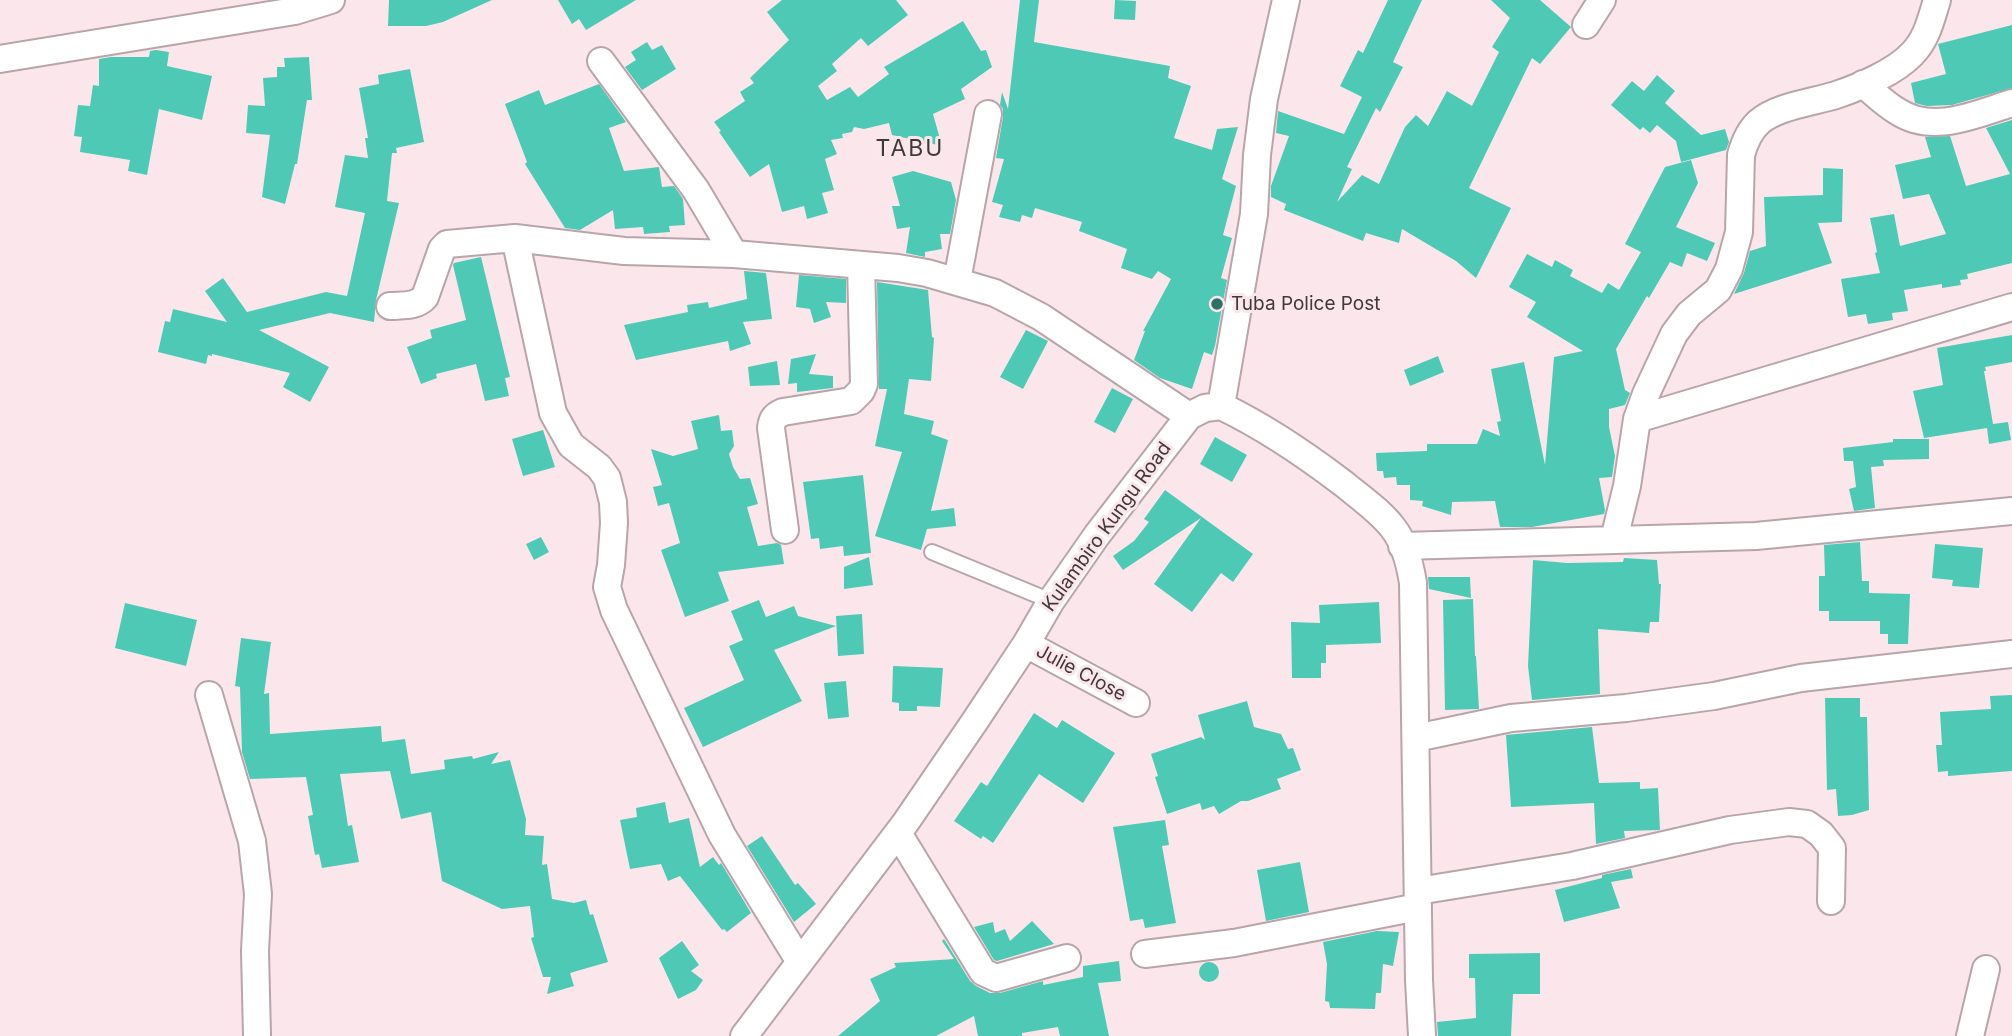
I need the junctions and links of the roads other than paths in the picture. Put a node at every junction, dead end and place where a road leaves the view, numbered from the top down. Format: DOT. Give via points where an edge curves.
graph roads {
  1 [pos="331,0"];
  2 [pos="1286,0"];
  3 [pos="1602,0"];
  4 [pos="1937,0"];
  5 [pos="1586,25"];
  6 [pos="0,59"];
  7 [pos="601,61"];
  8 [pos="1863,84"];
  9 [pos="2012,103"];
  10 [pos="988,114"];
  11 [pos="515,238"];
  12 [pos="734,254"];
  13 [pos="861,265"];
  14 [pos="957,281"];
  15 [pos="390,306"];
  16 [pos="2012,307"];
  17 [pos="1221,406"];
  18 [pos="1189,416"];
  19 [pos="1637,419"];
  20 [pos="2012,512"];
  21 [pos="785,530"];
  22 [pos="1614,539"];
  23 [pos="1402,546"];
  24 [pos="932,552"];
  25 [pos="1051,601"];
  26 [pos="1026,644"];
  27 [pos="2012,654"];
  28 [pos="209,695"];
  29 [pos="1136,703"];
  30 [pos="1416,738"];
  31 [pos="898,833"];
  32 [pos="1418,899"];
  33 [pos="1831,901"];
  34 [pos="1145,954"];
  35 [pos="1067,958"];
  36 [pos="800,962"];
  37 [pos="1986,969"];
  38 [pos="257,1036"];
  39 [pos="744,1036"];
  40 [pos="1422,1036"];
  41 [pos="1969,1036"];
  1 -- 6 [label="street" via="295,11"];
  2 -- 17 [label="street" via="1264,99 1254,214"];
  3 -- 5 [label="street"];
  4 -- 8 [label="street" via="1913,53"];
  7 -- 12 [label="street" via="696,190"];
  8 -- 9 [label="street" via="1898,113 1934,123"];
  8 -- 19 [label="street" via="1792,106 1759,122 1750,133 1741,155 1739,232 1729,269 1718,290 1689,314 1674,334"];
  10 -- 14 [label="street"];
  11 -- 12 [label="street" via="624,251"];
  11 -- 15 [label="street" via="447,244 425,297 411,305"];
  11 -- 36 [label="street" via="553,413 571,445 607,478 614,523 607,587 614,610 722,835"];
  12 -- 13 [label="street"];
  13 -- 14 [label="street"];
  13 -- 21 [label="street" via="861,391 851,401 783,412 772,421"];
  14 -- 18 [label="street" via="995,293 1041,317"];
  16 -- 19 [label="street"];
  17 -- 18 [label="street"];
  17 -- 23 [label="street" via="1315,461 1368,503 1394,529"];
  18 -- 25 [label="street, Kulambiro Kungu Road"];
  19 -- 22 [label="street"];
  20 -- 22 [label="street" via="1756,536"];
  22 -- 23 [label="street"];
  23 -- 30 [label="street" via="1413,583"];
  24 -- 25 [label="lane"];
  25 -- 26 [label="street, Kulambiro Kungu Road"];
  26 -- 29 [label="street, Julie Close"];
  26 -- 31 [label="street, Kulambiro Kungu Road"];
  27 -- 30 [label="street" via="1801,678 1626,708 1511,718"];
  28 -- 38 [label="street" via="252,841 258,894 254,951"];
  30 -- 32 [label="street"];
  31 -- 35 [label="street" via="983,972 996,978"];
  31 -- 36 [label="street, Kulambiro Kungu Road"];
  32 -- 33 [label="street" via="1789,821 1807,824 1832,848"];
  32 -- 34 [label="street" via="1234,943"];
  32 -- 40 [label="street"];
  36 -- 39 [label="street, Kulambiro Kungu Road"];
  37 -- 41 [label="street"];
}
